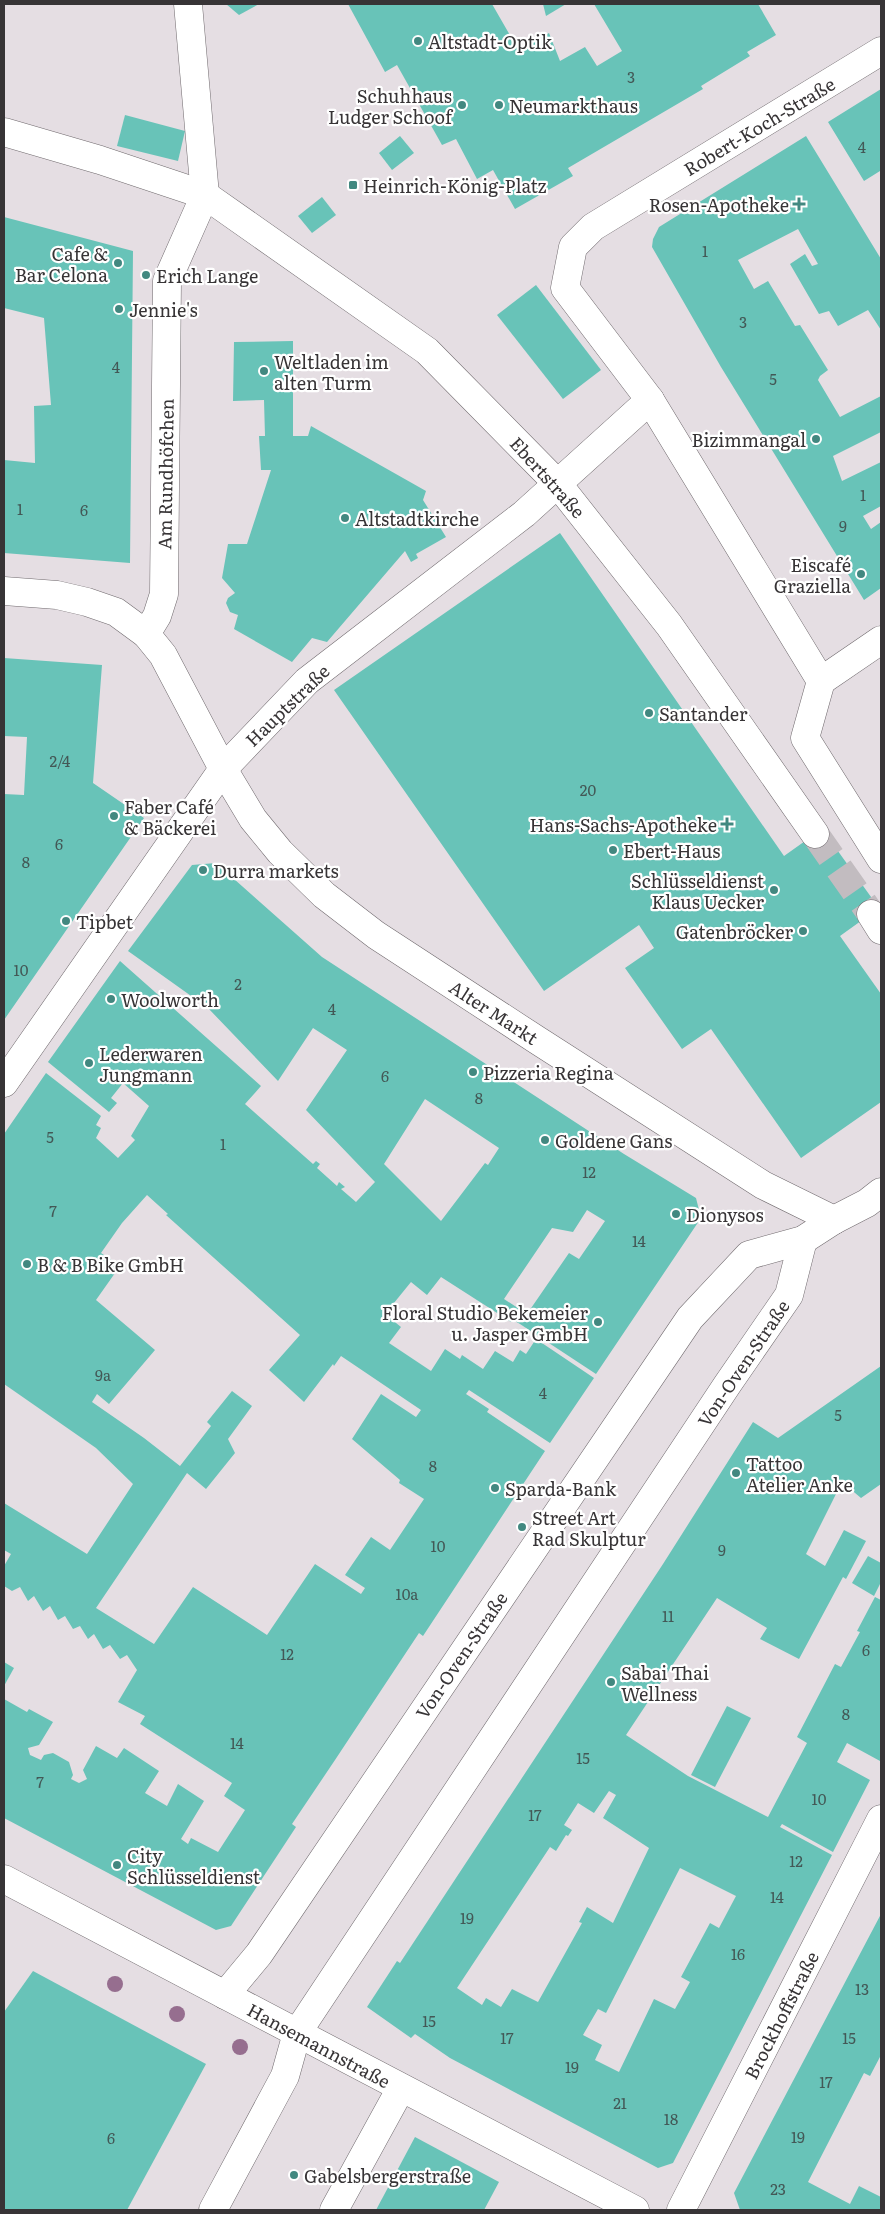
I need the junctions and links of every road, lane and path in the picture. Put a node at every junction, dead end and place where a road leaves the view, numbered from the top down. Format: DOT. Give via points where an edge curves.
graph roads {
  1 [pos="188,4"];
  2 [pos="881,51"];
  3 [pos="4,132"];
  4 [pos="205,194"];
  5 [pos="650,400"];
  6 [pos="558,483"];
  7 [pos="4,591"];
  8 [pos="146,634"];
  9 [pos="881,640"];
  10 [pos="821,681"];
  11 [pos="223,769"];
  12 [pos="815,834"];
  13 [pos="881,859"];
  14 [pos="4,1083"];
  15 [pos="881,1192"];
  16 [pos="834,1220"];
  17 [pos="804,1240"];
  18 [pos="881,1819"];
  19 [pos="4,1879"];
  20 [pos="226,1996"];
  21 [pos="298,2033"];
  22 [pos="401,2088"];
  23 [pos="213,2210"];
  24 [pos="334,2210"];
  25 [pos="635,2210"];
  26 [pos="681,2210"];
  1 -- 4 [label="street"];
  2 -- 5 [label="street, Robert-Koch-Straße" via="593,227 572,246 565,288"];
  3 -- 4 [label="street, Ebertstraße"];
  4 -- 6 [label="street, Ebertstraße" via="427,351"];
  4 -- 8 [label="street, Am Rundhöfchen" via="167,281 164,594 157,616"];
  5 -- 6 [label="street, Hauptstraße"];
  5 -- 10 [label="street"];
  6 -- 11 [label="street, Hauptstraße" via="524,514 307,681"];
  6 -- 12 [label="street, Ebertstraße" via="669,625"];
  7 -- 8 [label="street, Alter Markt" via="57,595 87,602 116,612"];
  8 -- 11 [label="street, Alter Markt" via="163,655"];
  9 -- 10 [label="street"];
  10 -- 13 [label="street" via="804,738"];
  11 -- 14 [label="street, Hauptstraße"];
  11 -- 16 [label="street, Alter Markt" via="253,819 280,852 324,895 376,934 763,1185"];
  15 -- 16 [label="street"];
  16 -- 17 [label="street"];
  17 -- 20 [label="street, Von-Oven-Straße" via="750,1256 690,1318 264,1946"];
  17 -- 21 [label="street, Von-Oven-Straße" via="789,1295"];
  18 -- 26 [label="street, Brockhoffstraße"];
  19 -- 20 [label="street, Hansemannstraße"];
  20 -- 21 [label="street, Hansemannstraße"];
  21 -- 22 [label="street, Hansemannstraße"];
  21 -- 23 [label="street" via="285,2076"];
  22 -- 24 [label="street"];
  22 -- 25 [label="street, Hansemannstraße"];
}
